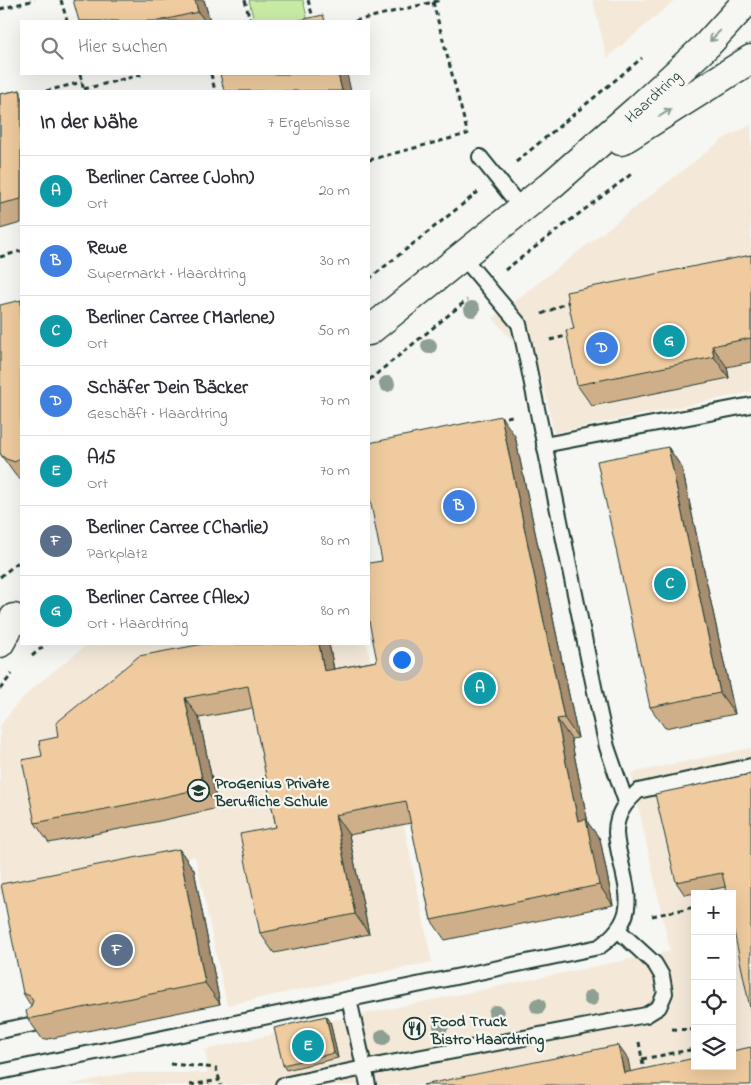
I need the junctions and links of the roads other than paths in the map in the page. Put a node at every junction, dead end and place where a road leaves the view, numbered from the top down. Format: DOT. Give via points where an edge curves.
graph roads {
  1 [pos="748,0"];
  2 [pos="751,59"];
  3 [pos="480,157"];
  4 [pos="550,186"];
  5 [pos="522,209"];
  6 [pos="462,256"];
  7 [pos="370,329"];
  8 [pos="751,405"];
  9 [pos="544,445"];
  10 [pos="12,620"];
  11 [pos="0,643"];
  12 [pos="751,766"];
  13 [pos="626,802"];
  14 [pos="618,930"];
  15 [pos="349,999"];
  16 [pos="39,1023"];
  17 [pos="0,1031"];
  18 [pos="364,1068"];
  19 [pos="0,1072"];
  20 [pos="283,1085"];
  21 [pos="368,1085"];
  1 -- 4 [label="main road, Haardtring, one-way" via="637,110"];
  4 -- 2 [label="main road, Haardtring, one-way"];
  3 -- 5 [label="lane"];
  4 -- 5 [label="main road, Haardtring"];
  5 -- 6 [label="main road, Haardtring"];
  6 -- 7 [label="main road, Haardtring"];
  6 -- 9 [label="lane" via="519,324"];
  8 -- 9 [label="lane"];
  9 -- 13 [label="lane" via="607,747"];
  10 -- 11 [label="main road"];
  12 -- 13 [label="lane" via="638,791"];
  13 -- 14 [label="lane" via="618,819 616,838 628,896 626,915"];
  14 -- 15 [label="lane" via="599,947"];
  14 -- 18 [label="lane" via="642,950 662,976 665,993 659,1007 646,1015"];
  15 -- 18 [label="lane"];
  15 -- 19 [label="lane"];
  16 -- 17 [label="lane"];
  18 -- 20 [label="lane"];
  18 -- 21 [label="lane"];
}
